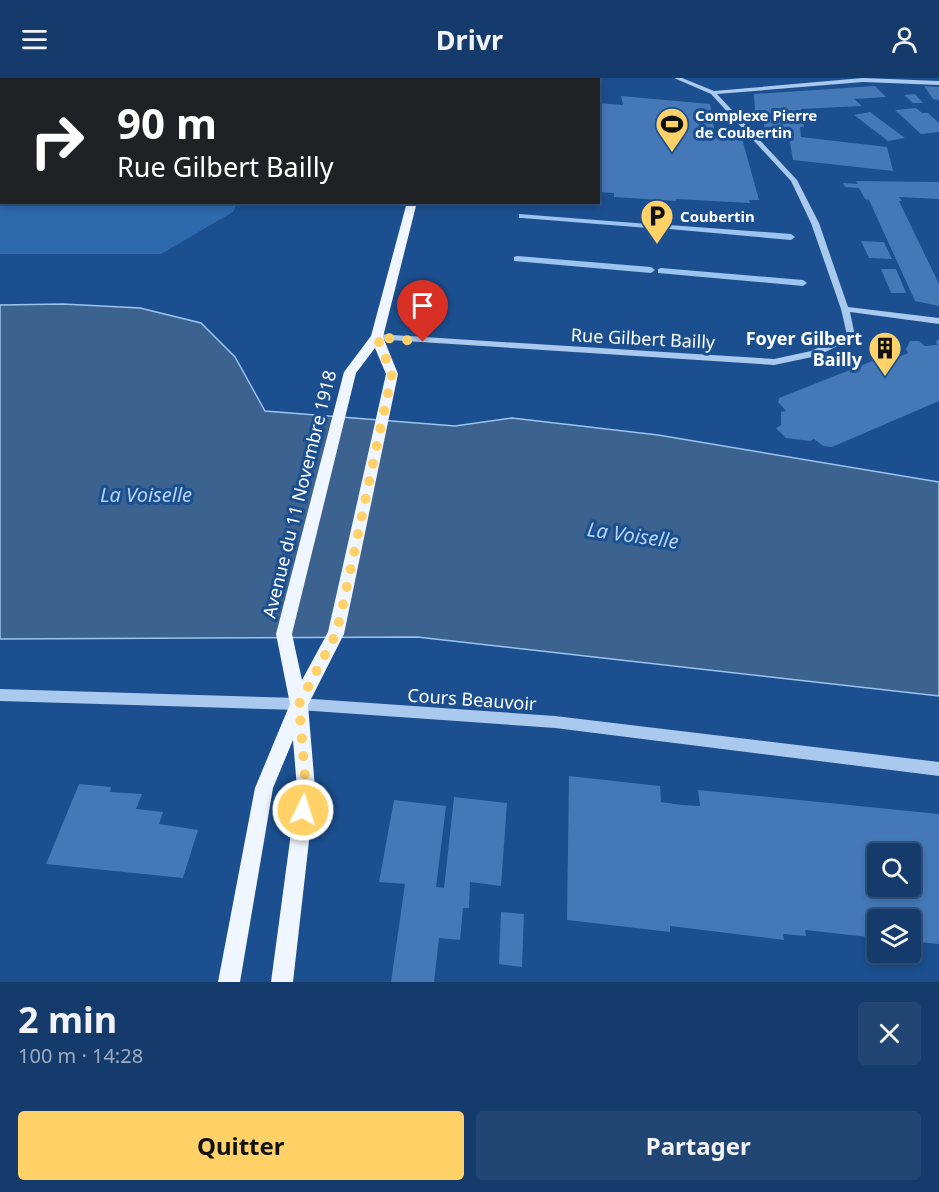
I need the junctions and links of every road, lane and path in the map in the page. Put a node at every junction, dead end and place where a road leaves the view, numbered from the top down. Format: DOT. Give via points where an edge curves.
graph roads {
  1 [pos="677,78"];
  2 [pos="939,83"];
  3 [pos="713,93"];
  4 [pos="411,204"];
  5 [pos="845,309"];
  6 [pos="939,321"];
  7 [pos="377,337"];
  8 [pos="0,695"];
  9 [pos="299,704"];
  10 [pos="939,769"];
  11 [pos="229,982"];
  12 [pos="282,982"];
  1 -- 3 [label="street"];
  2 -- 3 [label="street" via="863,80"];
  3 -- 5 [label="street" via="794,180 815,223"];
  4 -- 7 [label="main road, Avenue du 11 Novembre 1918"];
  5 -- 6 [label="street"];
  5 -- 7 [label="street, Rue Gilbert Bailly" via="851,336 807,358 774,362"];
  7 -- 9 [label="main road" via="392,374 336,634"];
  7 -- 9 [label="main road, Avenue du 11 Novembre 1918" via="350,372 284,634"];
  8 -- 9 [label="street, Cours Beauvoir"];
  9 -- 10 [label="street, Cours Beauvoir" via="555,723"];
  9 -- 11 [label="main road" via="264,788"];
  9 -- 12 [label="main road, Avenue du 11 Novembre 1918" via="306,788"];
}
